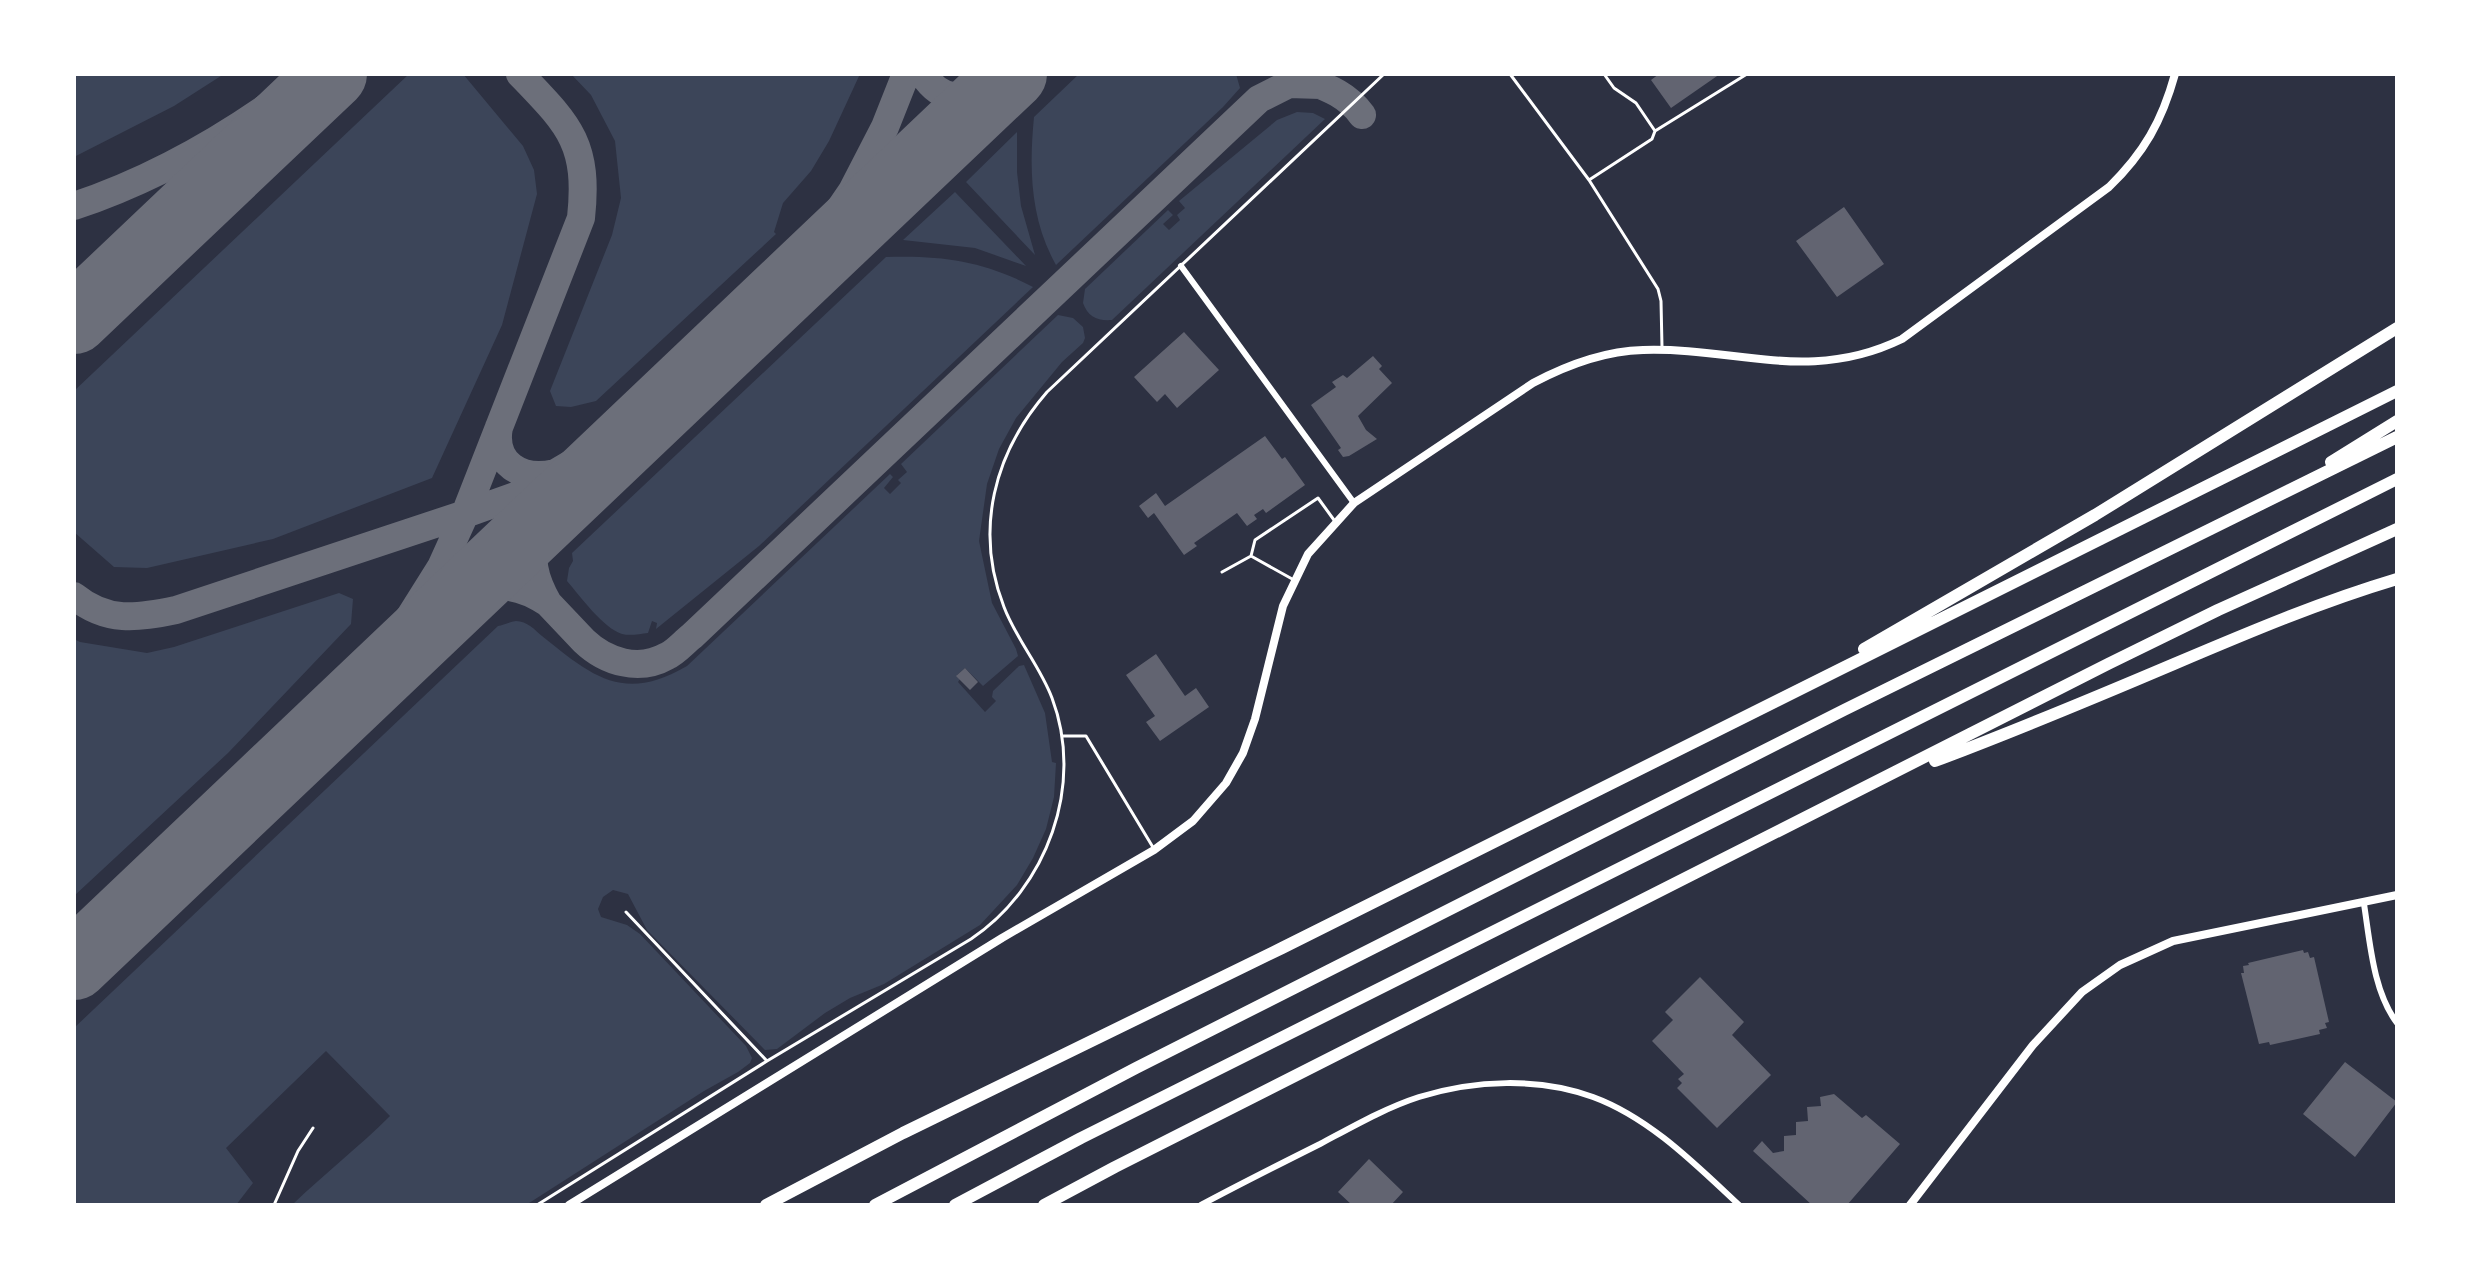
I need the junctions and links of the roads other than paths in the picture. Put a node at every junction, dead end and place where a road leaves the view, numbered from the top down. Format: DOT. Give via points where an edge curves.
graph roads {
  1 [pos="1384,74"];
  2 [pos="1510,74"];
  3 [pos="1604,74"];
  4 [pos="1747,74"];
  5 [pos="2175,74"];
  6 [pos="1655,131"];
  7 [pos="1589,180"];
  8 [pos="1181,266"];
  9 [pos="2397,328"];
  10 [pos="1662,350"];
  11 [pos="2397,391"];
  12 [pos="2397,421"];
  13 [pos="2397,437"];
  14 [pos="2397,479"];
  15 [pos="2274,497"];
  16 [pos="1354,503"];
  17 [pos="1335,522"];
  18 [pos="2397,530"];
  19 [pos="1251,556"];
  20 [pos="1222,572"];
  21 [pos="2397,579"];
  22 [pos="1294,580"];
  23 [pos="1804,686"];
  24 [pos="1062,736"];
  25 [pos="1879,781"];
  26 [pos="1154,850"];
  27 [pos="2397,895"];
  28 [pos="2364,904"];
  29 [pos="626,912"];
  30 [pos="2397,1023"];
  31 [pos="767,1061"];
  32 [pos="313,1128"];
  33 [pos="274,1205"];
  34 [pos="537,1205"];
  35 [pos="569,1205"];
  36 [pos="766,1205"];
  37 [pos="875,1205"];
  38 [pos="955,1205"];
  39 [pos="1044,1205"];
  40 [pos="1201,1205"];
  41 [pos="1739,1205"];
  42 [pos="1910,1205"];
  1 -- 8 [label="lane"];
  2 -- 7 [label="lane"];
  3 -- 6 [label="lane" via="1636,103"];
  4 -- 6 [label="lane"];
  5 -- 10 [label="street" via="2153,132 2126,171 1902,339 1864,354 1812,362"];
  6 -- 7 [label="lane" via="1652,139"];
  7 -- 10 [label="lane" via="1660,294"];
  8 -- 16 [label="street"];
  8 -- 24 [label="lane" via="1031,410 1007,451 993,497 994,575 1004,608 1052,697"];
  9 -- 23 [label="highway" via="2095,515"];
  10 -- 16 [label="street" via="1606,354 1553,372"];
  11 -- 23 [label="highway"];
  12 -- 15 [label="highway"];
  13 -- 15 [label="highway"];
  14 -- 38 [label="highway"];
  15 -- 37 [label="highway" via="1136,1068"];
  16 -- 17 [label="street"];
  17 -- 19 [label="lane" via="1318,498 1255,540"];
  17 -- 22 [label="street"];
  18 -- 25 [label="highway" via="2218,610"];
  19 -- 20 [label="lane"];
  19 -- 22 [label="lane"];
  21 -- 25 [label="highway"];
  22 -- 26 [label="street" via="1243,753 1211,804"];
  23 -- 36 [label="highway"];
  24 -- 26 [label="lane" via="1086,736"];
  24 -- 31 [label="lane" via="1059,814 1039,864 1005,910 971,939"];
  25 -- 39 [label="highway"];
  26 -- 35 [label="street"];
  27 -- 28 [label="street"];
  28 -- 30 [label="street" via="2376,972"];
  28 -- 42 [label="street" via="2173,941 2102,977 2033,1045"];
  29 -- 31 [label="lane"];
  31 -- 34 [label="lane"];
  32 -- 33 [label="lane"];
  40 -- 41 [label="street" via="1417,1098 1455,1088 1518,1084 1593,1097 1628,1115 1664,1138"];
}
